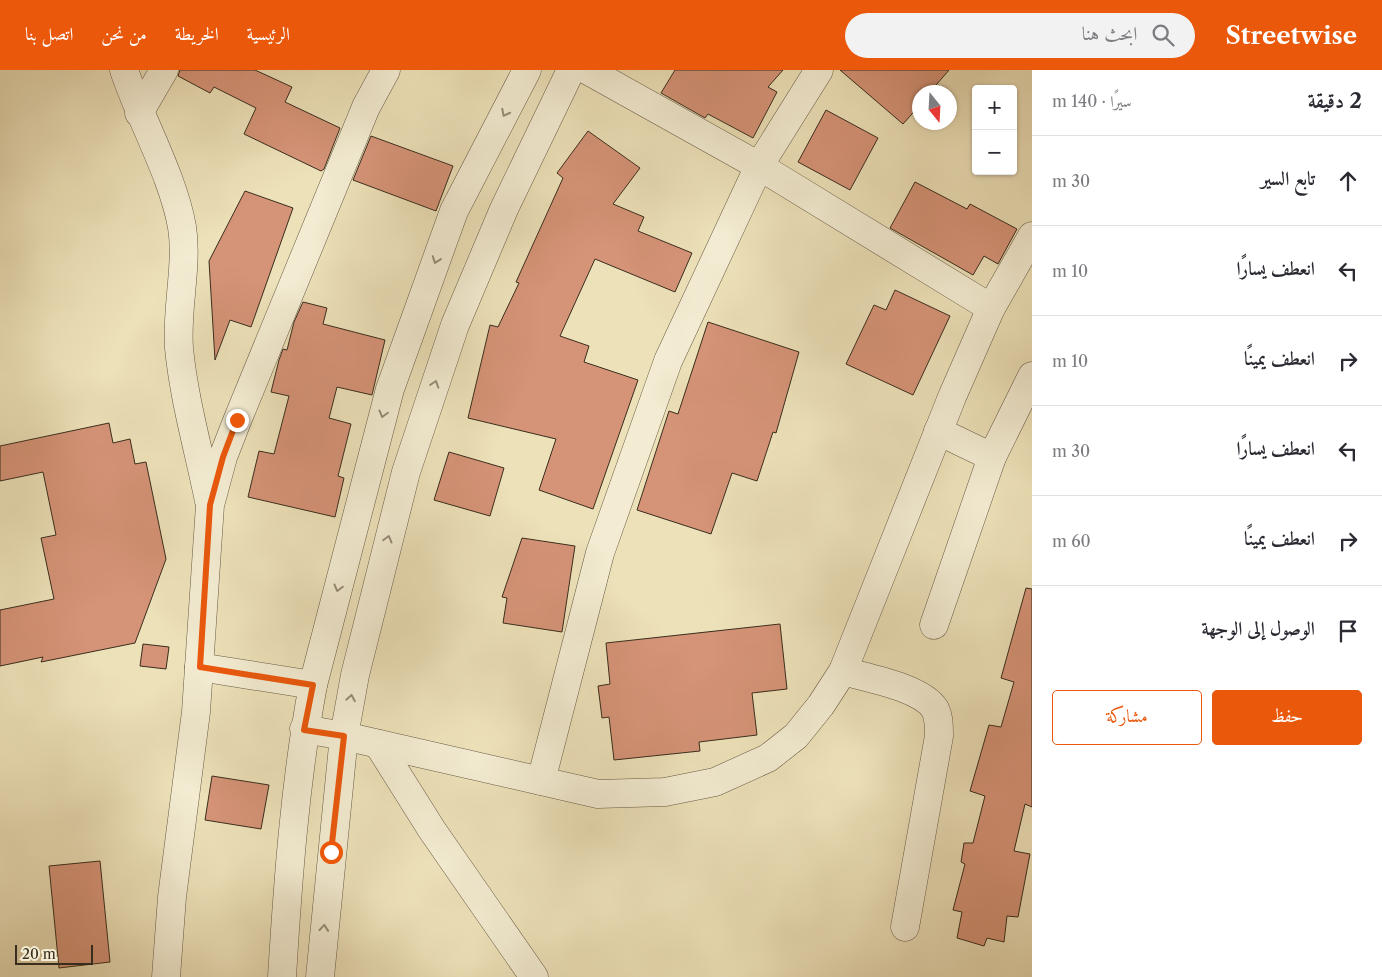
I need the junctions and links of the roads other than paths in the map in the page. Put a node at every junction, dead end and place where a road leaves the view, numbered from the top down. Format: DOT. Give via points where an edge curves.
graph roads {
  1 [pos="124,70"];
  2 [pos="164,70"];
  3 [pos="386,70"];
  4 [pos="527,70"];
  5 [pos="571,70"];
  6 [pos="587,70"];
  7 [pos="819,70"];
  8 [pos="139,112"];
  9 [pos="760,166"];
  10 [pos="1032,236"];
  11 [pos="991,308"];
  12 [pos="1032,376"];
  13 [pos="938,431"];
  14 [pos="992,457"];
  15 [pos="210,505"];
  16 [pos="934,625"];
  17 [pos="200,667"];
  18 [pos="843,670"];
  19 [pos="313,685"];
  20 [pos="304,730"];
  21 [pos="344,736"];
  22 [pos="378,744"];
  23 [pos="541,781"];
  24 [pos="905,927"];
  25 [pos="166,977"];
  26 [pos="282,977"];
  27 [pos="320,977"];
  28 [pos="534,977"];
  1 -- 8 [label="street"];
  2 -- 8 [label="street"];
  3 -- 15 [label="street" via="363,116 237,420"];
  4 -- 19 [label="street, one-way" via="454,211 390,389"];
  21 -- 5 [label="street, one-way" via="355,675 403,481 455,325 504,209"];
  6 -- 9 [label="street"];
  7 -- 9 [label="street"];
  8 -- 15 [label="street" via="174,194 182,227 179,348"];
  9 -- 11 [label="street"];
  9 -- 23 [label="street" via="654,397 600,553"];
  10 -- 11 [label="street"];
  11 -- 13 [label="street"];
  12 -- 14 [label="street"];
  13 -- 14 [label="street"];
  13 -- 18 [label="street"];
  14 -- 16 [label="street"];
  15 -- 17 [label="street"];
  17 -- 19 [label="street"];
  17 -- 25 [label="street" via="172,897"];
  18 -- 23 [label="street" via="796,736 768,758 715,782 666,792 598,794"];
  18 -- 24 [label="street" via="914,693 935,709 939,723"];
  19 -- 20 [label="street"];
  20 -- 21 [label="street"];
  20 -- 26 [label="street" via="291,834"];
  21 -- 22 [label="street"];
  27 -- 21 [label="street, one-way"];
  22 -- 23 [label="street"];
  22 -- 28 [label="street" via="432,830"];
}
